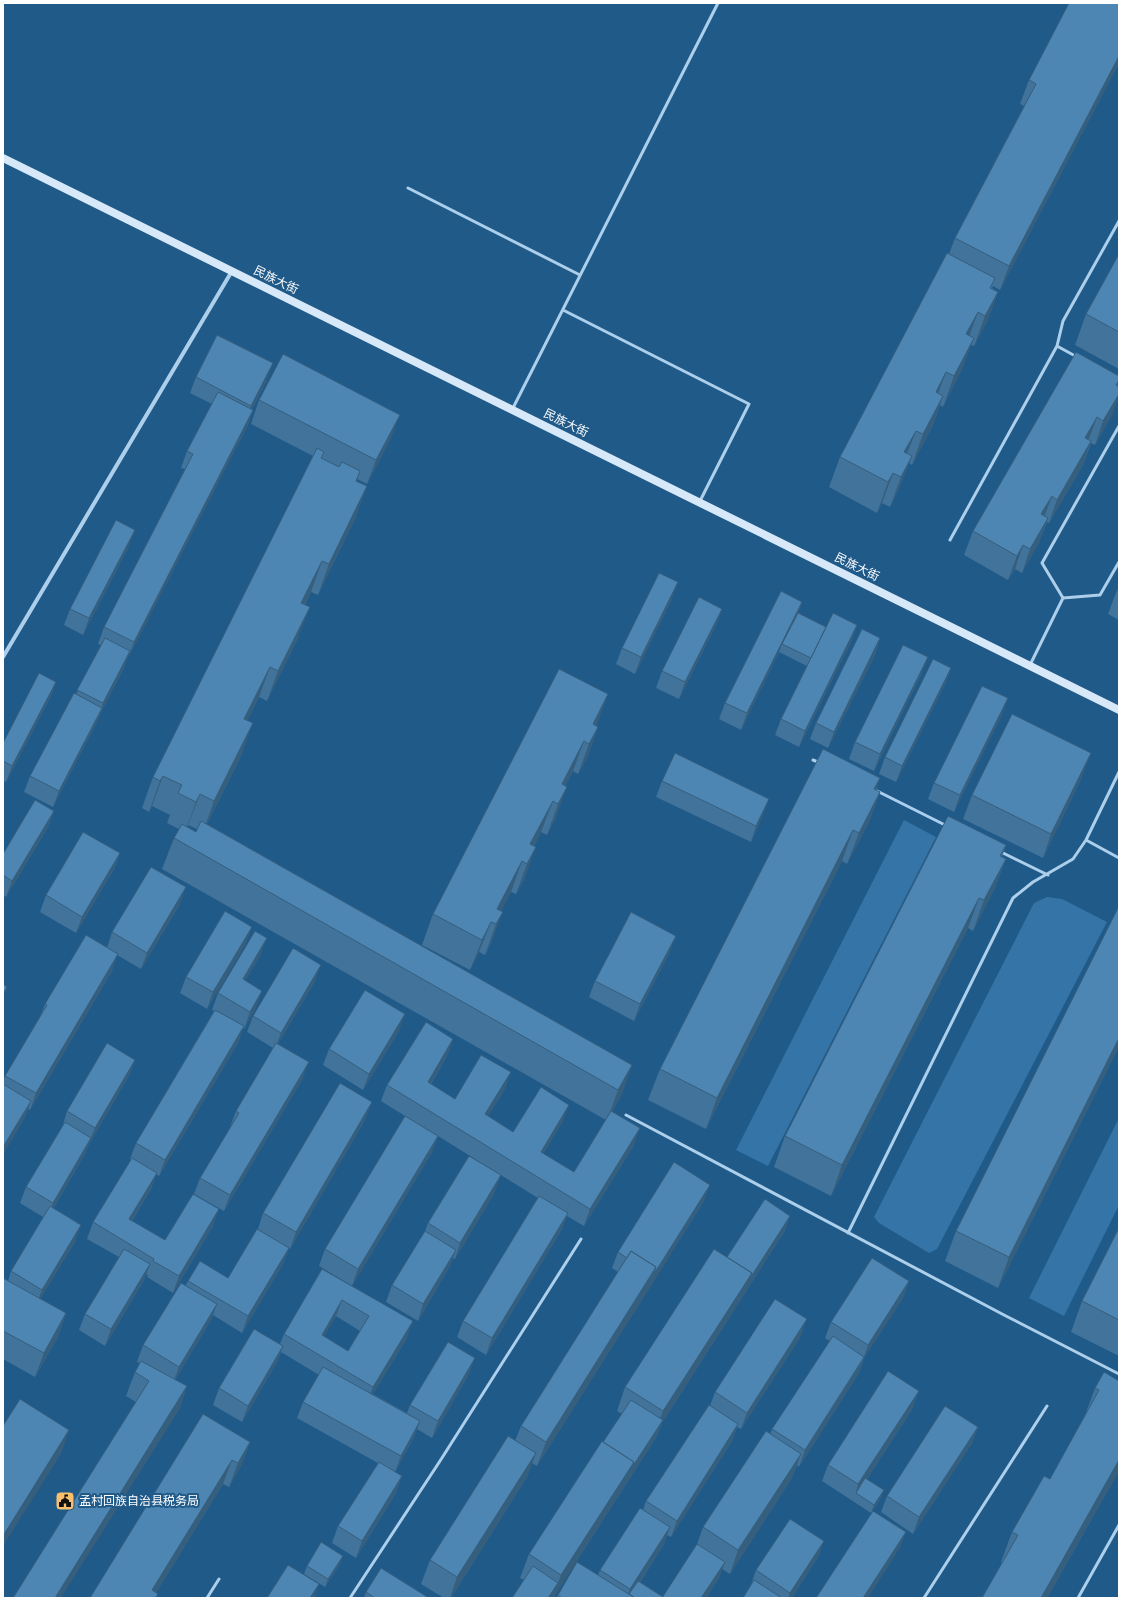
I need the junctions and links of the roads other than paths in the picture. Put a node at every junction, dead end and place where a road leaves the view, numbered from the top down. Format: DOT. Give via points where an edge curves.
graph roads {
  1 [pos="718,3"];
  2 [pos="3,158"];
  3 [pos="408,188"];
  4 [pos="1119,221"];
  5 [pos="232,271"];
  6 [pos="580,275"];
  7 [pos="563,310"];
  8 [pos="1056,346"];
  9 [pos="1084,361"];
  10 [pos="512,410"];
  11 [pos="1119,426"];
  12 [pos="700,503"];
  13 [pos="950,540"];
  14 [pos="1119,562"];
  15 [pos="1063,598"];
  16 [pos="3,657"];
  17 [pos="1029,666"];
  18 [pos="1119,710"];
  19 [pos="813,760"];
  20 [pos="820,764"];
  21 [pos="1119,772"];
  22 [pos="870,788"];
  23 [pos="948,826"];
  24 [pos="1086,840"];
  25 [pos="998,851"];
  26 [pos="1119,858"];
  27 [pos="1048,875"];
  28 [pos="626,1115"];
  29 [pos="848,1233"];
  30 [pos="581,1239"];
  31 [pos="1119,1374"];
  32 [pos="1047,1406"];
  33 [pos="1119,1525"];
  34 [pos="219,1580"];
  35 [pos="207,1598"];
  36 [pos="350,1598"];
  37 [pos="924,1598"];
  38 [pos="1078,1598"];
  1 -- 6 [label="lane"];
  2 -- 5 [label="main road, 民族大街"];
  3 -- 6 [label="lane"];
  4 -- 8 [label="lane" via="1063,321"];
  5 -- 10 [label="main road, 民族大街"];
  5 -- 16 [label="street"];
  6 -- 7 [label="lane"];
  7 -- 10 [label="lane"];
  7 -- 12 [label="lane" via="749,404"];
  8 -- 9 [label="lane"];
  8 -- 13 [label="lane"];
  10 -- 12 [label="main road, 民族大街"];
  11 -- 15 [label="lane" via="1042,563"];
  12 -- 17 [label="main road, 民族大街"];
  14 -- 15 [label="lane" via="1100,595"];
  15 -- 17 [label="lane"];
  17 -- 18 [label="main road, 民族大街"];
  19 -- 20 [label="lane"];
  21 -- 24 [label="lane"];
  22 -- 23 [label="lane"];
  24 -- 26 [label="lane"];
  24 -- 27 [label="lane" via="1073,859"];
  25 -- 27 [label="lane"];
  27 -- 29 [label="lane" via="1033,882 1013,898"];
  28 -- 29 [label="lane"];
  29 -- 31 [label="lane"];
  30 -- 36 [label="lane"];
  32 -- 37 [label="lane"];
  33 -- 38 [label="lane"];
  34 -- 35 [label="lane"];
}
